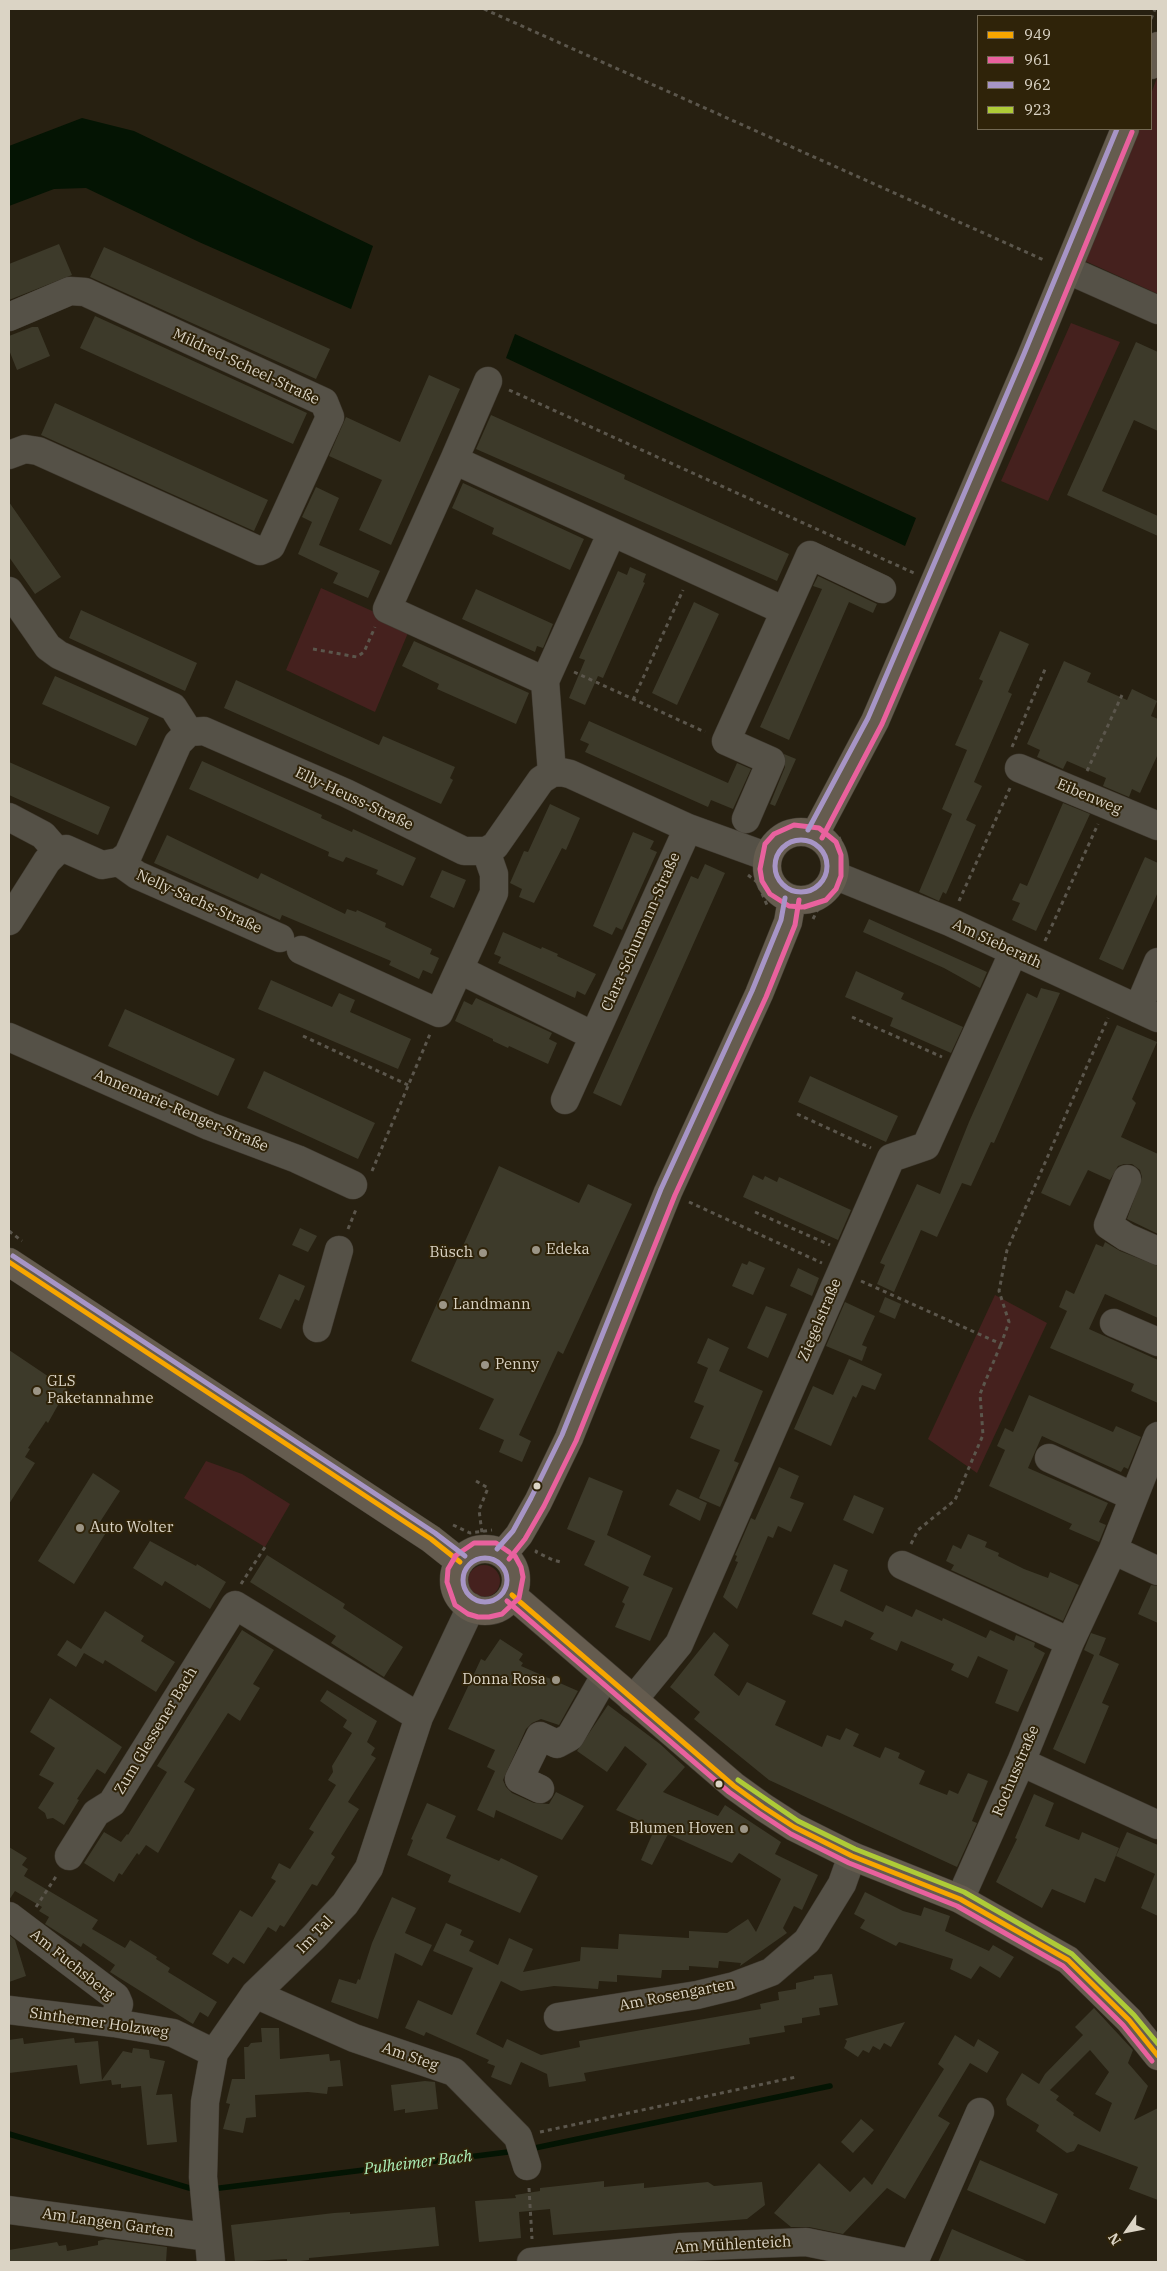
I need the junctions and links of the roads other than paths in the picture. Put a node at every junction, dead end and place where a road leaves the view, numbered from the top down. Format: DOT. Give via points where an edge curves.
graph roads {
  1 [pos="1158,46"];
  2 [pos="1152,62"];
  3 [pos="1125,130"];
  4 [pos="1068,270"];
  5 [pos="1158,310"];
  6 [pos="9,317"];
  7 [pos="488,381"];
  8 [pos="9,455"];
  9 [pos="454,460"];
  10 [pos="612,532"];
  11 [pos="882,589"];
  12 [pos="9,591"];
  13 [pos="784,611"];
  14 [pos="549,672"];
  15 [pos="189,732"];
  16 [pos="1019,768"];
  17 [pos="552,772"];
  18 [pos="9,817"];
  19 [pos="746,819"];
  20 [pos="1158,826"];
  21 [pos="688,828"];
  22 [pos="815,834"];
  23 [pos="57,851"];
  24 [pos="486,851"];
  25 [pos="768,857"];
  26 [pos="119,862"];
  27 [pos="834,875"];
  28 [pos="792,899"];
  29 [pos="9,921"];
  30 [pos="1025,958"];
  31 [pos="1158,962"];
  32 [pos="460,970"];
  33 [pos="1137,1009"];
  34 [pos="594,1036"];
  35 [pos="9,1037"];
  36 [pos="565,1100"];
  37 [pos="1127,1179"];
  38 [pos="354,1185"];
  39 [pos="339,1250"];
  40 [pos="1158,1251"];
  41 [pos="9,1262"];
  42 [pos="1114,1323"];
  43 [pos="317,1328"];
  44 [pos="1158,1342"];
  45 [pos="1158,1436"];
  46 [pos="1049,1458"];
  47 [pos="1134,1497"];
  48 [pos="1113,1550"];
  49 [pos="503,1554"];
  50 [pos="460,1562"];
  51 [pos="902,1565"];
  52 [pos="1158,1571"];
  53 [pos="512,1595"];
  54 [pos="471,1607"];
  55 [pos="1070,1642"];
  56 [pos="605,1676"];
  57 [pos="633,1700"];
  58 [pos="419,1717"];
  59 [pos="1021,1762"];
  60 [pos="540,1789"];
  61 [pos="1158,1825"];
  62 [pos="69,1856"];
  63 [pos="852,1856"];
  64 [pos="960,1899"];
  65 [pos="16,1921"];
  66 [pos="255,1994"];
  67 [pos="9,2010"];
  68 [pos="558,2017"];
  69 [pos="114,2023"];
  70 [pos="214,2053"];
  71 [pos="1158,2056"];
  72 [pos="980,2112"];
  73 [pos="527,2166"];
  74 [pos="9,2210"];
  75 [pos="209,2250"];
  76 [pos="722,2254"];
  77 [pos="607,2258"];
  78 [pos="532,2262"];
  79 [pos="904,2262"];
  80 [pos="914,2262"];
  1 -- 2 [label="main road"];
  3 -- 4 [label="main road"];
  4 -- 5 [label="street"];
  4 -- 22 [label="main road" via="876,721"];
  6 -- 8 [label="street, Mildred-Scheel-Straße" via="70,291 85,292 324,402 330,417 271,546 260,551 38,451 25,449"];
  7 -- 9 [label="street"];
  9 -- 10 [label="street"];
  9 -- 14 [label="street" via="387,609"];
  10 -- 13 [label="street"];
  10 -- 14 [label="street"];
  11 -- 13 [label="street" via="810,555"];
  12 -- 15 [label="street" via="48,647 173,707"];
  13 -- 19 [label="street" via="726,741 771,762"];
  14 -- 17 [label="street"];
  15 -- 24 [label="street, Elly-Heuss-Straße" via="204,731 346,793 464,851"];
  15 -- 26 [label="street" via="178,743 128,855"];
  16 -- 20 [label="street, Eibenweg"];
  17 -- 21 [label="street" via="570,774"];
  17 -- 24 [label="street" via="541,780 502,838"];
  18 -- 23 [label="street" via="43,835"];
  21 -- 25 [label="street"];
  21 -- 34 [label="street, Clara-Schumann-Straße"];
  22 -- 25 [label="main road" via="786,834"];
  22 -- 27 [label="main road" via="830,847 834,856"];
  23 -- 26 [label="street" via="66,849 102,865"];
  23 -- 29 [label="street" via="47,861"];
  24 -- 32 [label="street" via="494,874 494,893"];
  25 -- 28 [label="main road" via="769,878 775,888"];
  26 -- 32 [label="street, Nelly-Sachs-Straße" via="137,875 439,1013"];
  27 -- 28 [label="main road" via="830,885 814,898"];
  27 -- 30 [label="street, Am Sieberath" via="950,922"];
  28 -- 49 [label="main road" via="788,922 759,994 668,1192 569,1438 538,1502 519,1535"];
  30 -- 33 [label="street, Am Sieberath"];
  30 -- 57 [label="street, Ziegelstraße" via="962,1066 926,1146 892,1158 679,1644"];
  31 -- 33 [label="street"];
  32 -- 34 [label="street"];
  34 -- 36 [label="street, Clara-Schumann-Straße"];
  35 -- 38 [label="street, Annemarie-Renger-Straße" via="210,1126"];
  37 -- 40 [label="street" via="1108,1225"];
  39 -- 43 [label="street"];
  41 -- 50 [label="main road" via="431,1539"];
  42 -- 44 [label="street"];
  45 -- 47 [label="street, Rochusstraße"];
  46 -- 47 [label="street"];
  47 -- 48 [label="street, Rochusstraße"];
  48 -- 52 [label="street"];
  48 -- 55 [label="street, Rochusstraße"];
  49 -- 50 [label="main road" via="494,1550 475,1550"];
  49 -- 53 [label="main road" via="510,1561 516,1578"];
  50 -- 54 [label="main road" via="455,1571 456,1592"];
  51 -- 55 [label="street"];
  53 -- 54 [label="main road" via="498,1608 480,1610"];
  53 -- 56 [label="main road"];
  54 -- 58 [label="street, Im Tal"];
  55 -- 59 [label="street, Rochusstraße"];
  56 -- 57 [label="main road"];
  56 -- 60 [label="street" via="570,1737 557,1744 540,1736 519,1780"];
  57 -- 63 [label="main road" via="763,1807 794,1827"];
  58 -- 62 [label="street, Zum Glessener Bach" via="235,1605 112,1802 96,1813"];
  58 -- 66 [label="street, Im Tal" via="369,1868 345,1904"];
  59 -- 61 [label="street"];
  59 -- 64 [label="street, Rochusstraße"];
  63 -- 64 [label="main road"];
  63 -- 68 [label="street, Am Rosengarten" via="842,1884 807,1941 770,1972 734,1986 697,1995"];
  64 -- 71 [label="main road" via="1068,1960 1129,2020"];
  65 -- 69 [label="street, Am Fuchsberg" via="116,1997 119,2004"];
  66 -- 70 [label="street, Im Tal"];
  66 -- 73 [label="street, Am Steg" via="354,2038 454,2072 518,2137"];
  67 -- 69 [label="street, Sintherner Holzweg"];
  69 -- 70 [label="street, Sintherner Holzweg" via="173,2033"];
  70 -- 75 [label="street, Im Tal" via="205,2102 204,2190"];
  72 -- 80 [label="street"];
  74 -- 75 [label="street, Am Langen Garten"];
  76 -- 77 [label="street, Am Mühlenteich"];
  76 -- 79 [label="street, Am Mühlenteich" via="806,2242"];
  77 -- 78 [label="street, Am Mühlenteich"];
}
